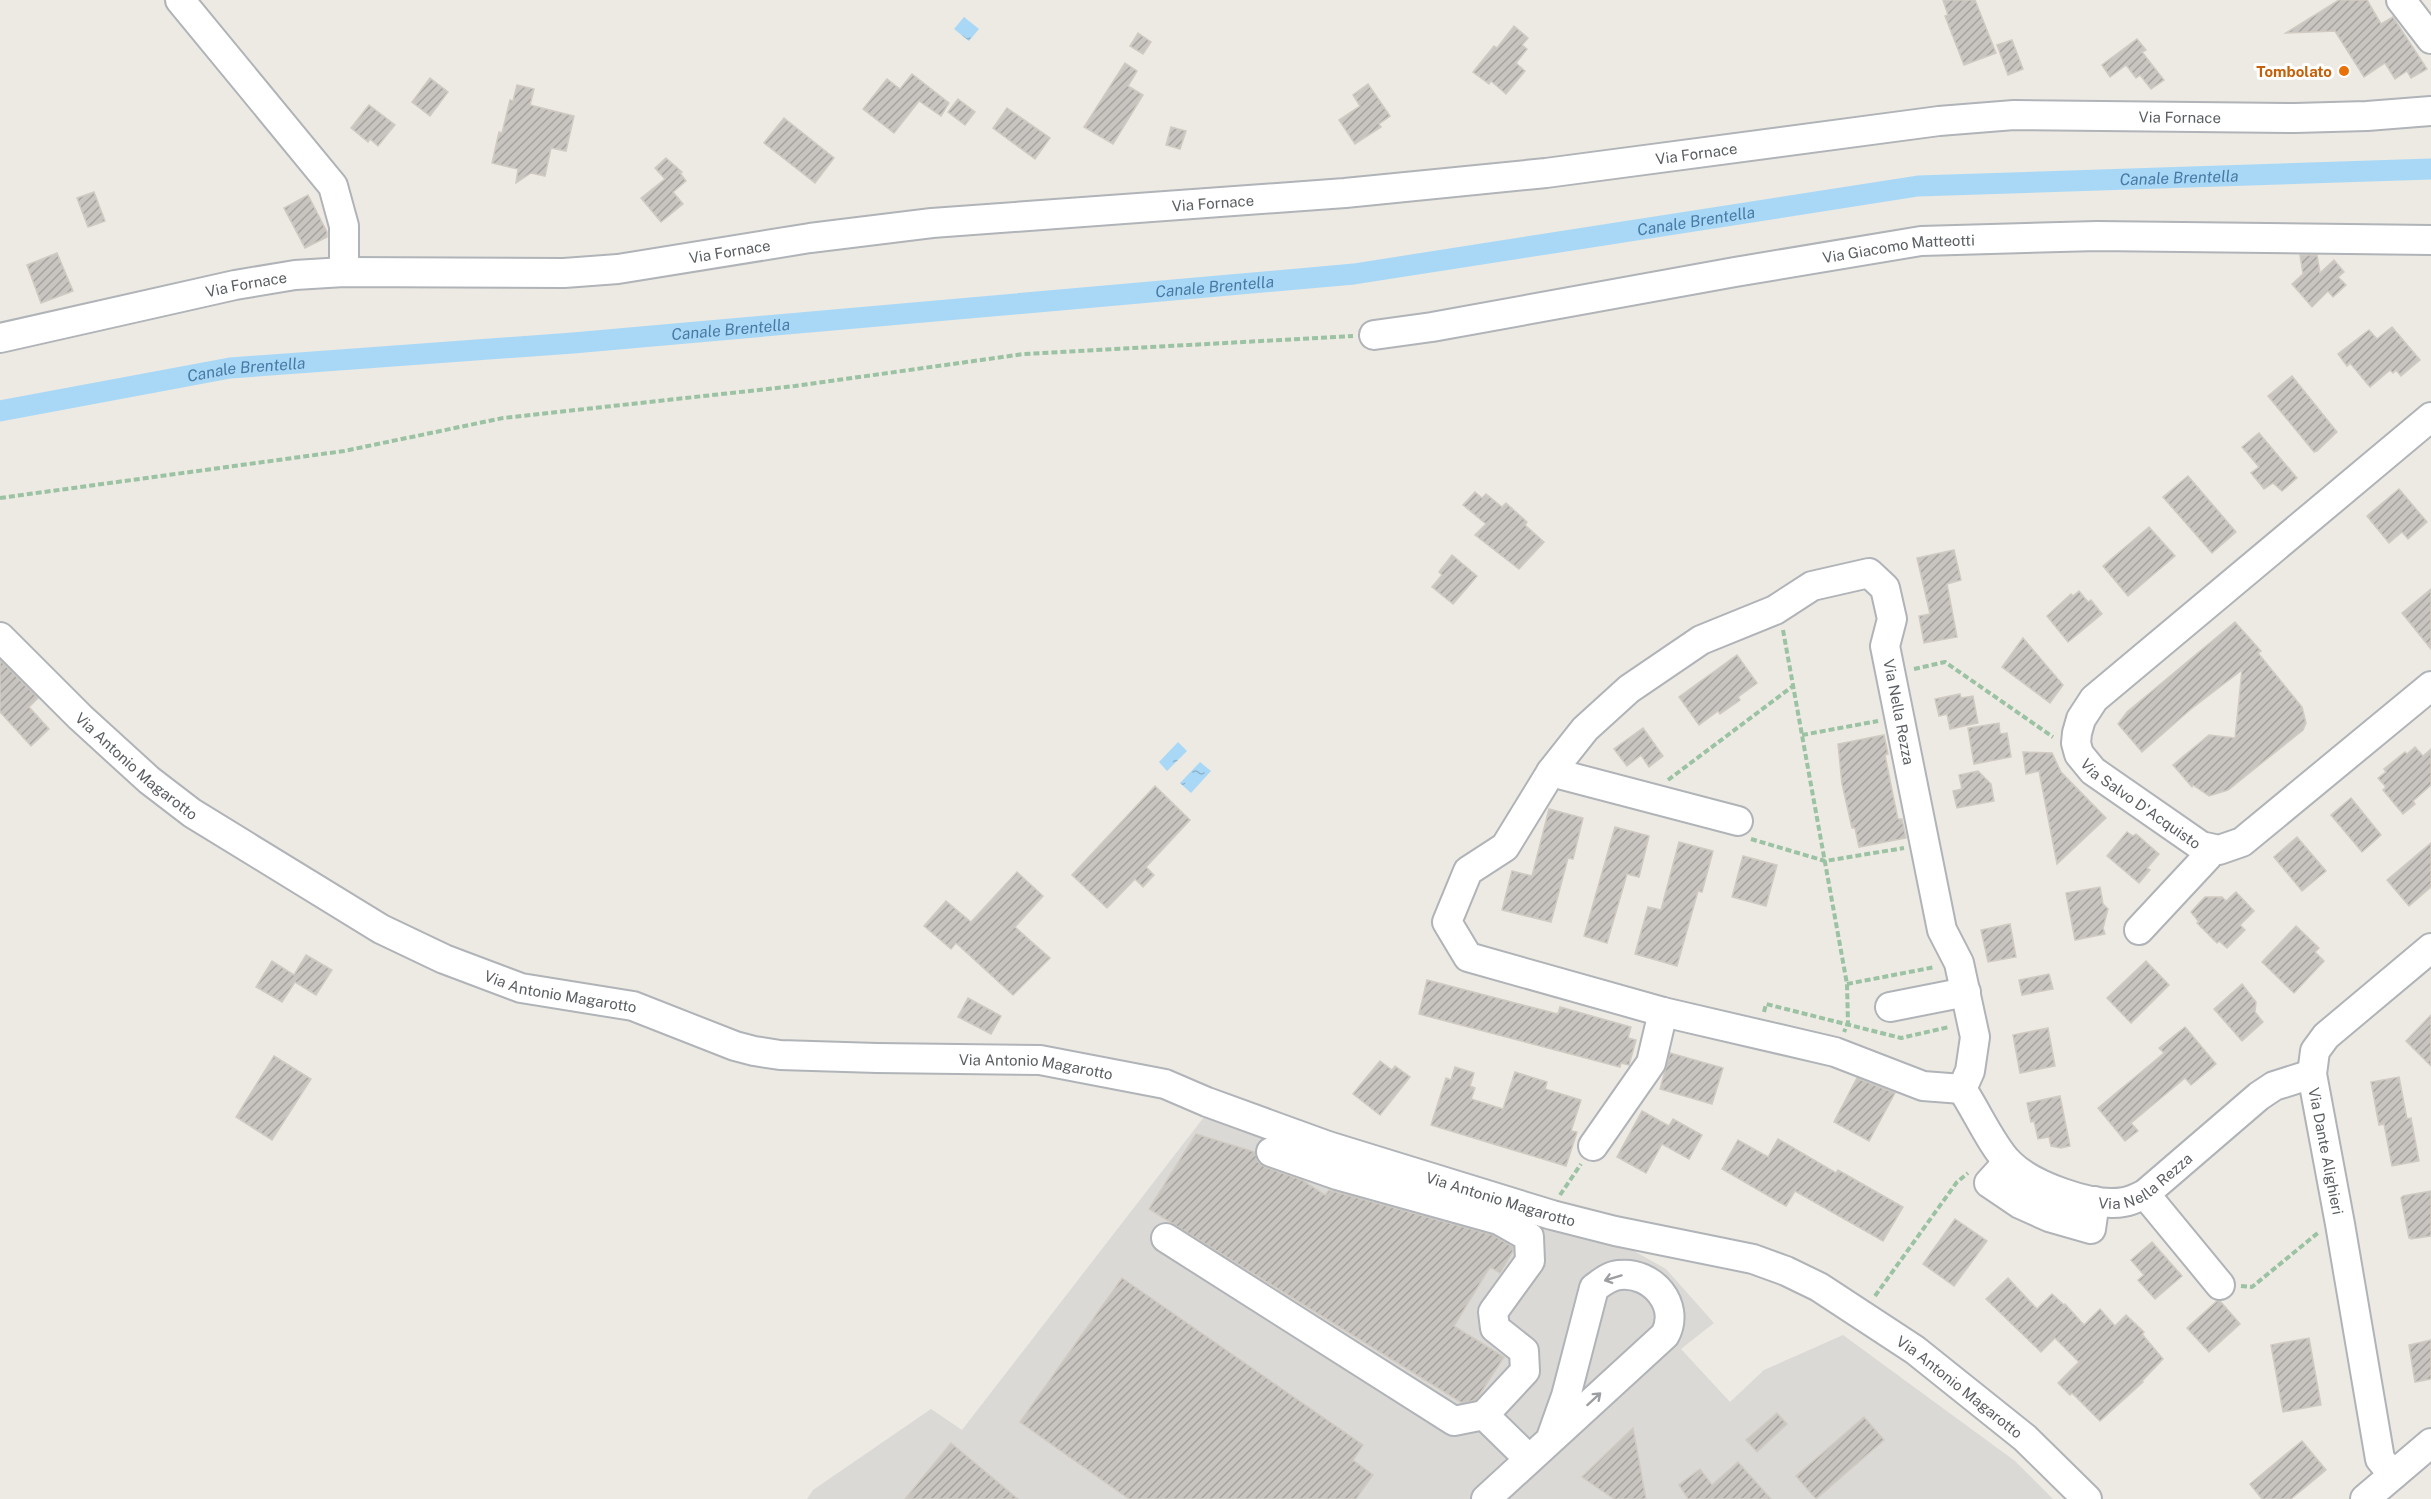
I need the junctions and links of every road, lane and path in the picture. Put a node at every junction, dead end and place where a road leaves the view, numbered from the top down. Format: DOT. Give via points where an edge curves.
graph roads {
  1 [pos="180,0"];
  2 [pos="2401,0"];
  3 [pos="2431,39"];
  4 [pos="2431,111"];
  5 [pos="2431,240"];
  6 [pos="344,272"];
  7 [pos="1374,335"];
  8 [pos="0,338"];
  9 [pos="2429,424"];
  10 [pos="0,498"];
  11 [pos="1775,610"];
  12 [pos="0,637"];
  13 [pos="1891,675"];
  14 [pos="1793,686"];
  15 [pos="2431,686"];
  16 [pos="1900,717"];
  17 [pos="1802,735"];
  18 [pos="2076,743"];
  19 [pos="1551,772"];
  20 [pos="1646,796"];
  21 [pos="1738,821"];
  22 [pos="1925,844"];
  23 [pos="2209,849"];
  24 [pos="1825,861"];
  25 [pos="2139,930"];
  26 [pos="2431,948"];
  27 [pos="1959,963"];
  28 [pos="1847,984"];
  29 [pos="1966,992"];
  30 [pos="1890,1007"];
  31 [pos="1663,1012"];
  32 [pos="1973,1022"];
  33 [pos="1848,1023"];
  34 [pos="1759,1034"];
  35 [pos="1835,1052"];
  36 [pos="2312,1074"];
  37 [pos="1962,1089"];
  38 [pos="1593,1146"];
  39 [pos="1271,1152"];
  40 [pos="1975,1168"];
  41 [pos="2145,1194"];
  42 [pos="1552,1215"];
  43 [pos="2324,1227"];
  44 [pos="1166,1238"];
  45 [pos="2220,1285"];
  46 [pos="1862,1314"];
  47 [pos="1484,1415"];
  48 [pos="1551,1438"];
  49 [pos="1529,1459"];
  50 [pos="2413,1459"];
  51 [pos="1486,1499"];
  52 [pos="2088,1499"];
  53 [pos="2365,1499"];
  1 -- 6 [label="street" via="333,186 344,226"];
  2 -- 3 [label="street"];
  4 -- 6 [label="street, Via Fornace" via="2295,118 2014,115 1896,126 1546,173 1345,193 932,223 618,269 553,273"];
  5 -- 7 [label="street, Via Giacomo Matteotti" via="2097,236 1921,242"];
  6 -- 8 [label="street, Via Fornace" via="235,285"];
  7 -- 10 [label="path" via="1024,354 795,386 503,418 344,451"];
  9 -- 18 [label="street, Via Salvo D'Acquisto" via="2094,699 2082,719"];
  11 -- 13 [label="street, Via Nella Rezza" via="1812,586 1869,573 1885,588 1892,619 1886,646"];
  11 -- 14 [label="path" via="1781,619"];
  11 -- 19 [label="street, Via Nella Rezza" via="1701,640 1629,689 1585,729"];
  12 -- 42 [label="street, Via Antonio Magarotto" via="140,772 192,813 381,929 444,959 521,988 633,1006 735,1046 780,1055 1040,1060 1154,1081 1328,1146"];
  13 -- 16 [label="street, Via Nella Rezza"];
  13 -- 18 [label="path" via="1945,662 2058,741"];
  14 -- 17 [label="path"];
  14 -- 20 [label="path"];
  15 -- 23 [label="street, Via Salvo D'Acquisto" via="2242,842"];
  16 -- 17 [label="path"];
  16 -- 22 [label="street, Via Nella Rezza"];
  17 -- 24 [label="path"];
  18 -- 23 [label="street, Via Salvo D'Acquisto" via="2079,754 2093,771"];
  19 -- 20 [label="street"];
  19 -- 31 [label="street, Via Nella Rezza" via="1505,847 1468,871 1447,922 1468,957"];
  20 -- 21 [label="street"];
  21 -- 24 [label="path" via="1750,824 1745,838"];
  22 -- 24 [label="path"];
  22 -- 27 [label="street, Via Nella Rezza" via="1942,930"];
  23 -- 25 [label="street" via="2208,856"];
  24 -- 28 [label="path"];
  26 -- 36 [label="street, Via Dante Alighieri" via="2326,1036 2315,1051"];
  27 -- 28 [label="path"];
  27 -- 29 [label="street, Via Nella Rezza"];
  28 -- 33 [label="path"];
  29 -- 30 [label="street"];
  29 -- 32 [label="street, Via Nella Rezza"];
  31 -- 34 [label="street, Via Nella Rezza"];
  31 -- 38 [label="street" via="1651,1063"];
  32 -- 33 [label="path" via="1901,1038"];
  32 -- 37 [label="street, Via Nella Rezza" via="1970,1071"];
  33 -- 34 [label="path" via="1766,1004"];
  33 -- 35 [label="path"];
  34 -- 35 [label="street, Via Nella Rezza"];
  35 -- 37 [label="street, Via Nella Rezza" via="1923,1086"];
  36 -- 41 [label="street, Via Nella Rezza" via="2274,1086 2259,1096"];
  36 -- 50 [label="street, Via Dante Alighieri" via="2372,1405"];
  37 -- 41 [label="street, Via Nella Rezza" via="2000,1152 2019,1172 2041,1184 2095,1201 2124,1202"];
  38 -- 42 [label="path" via="1561,1192"];
  39 -- 47 [label="street" via="1337,1175 1500,1220 1529,1238 1530,1261 1493,1312 1496,1328 1524,1351 1525,1371"];
  40 -- 46 [label="path" via="1957,1182"];
  41 -- 45 [label="street"];
  42 -- 46 [label="street, Via Antonio Magarotto" via="1753,1258 1786,1271"];
  43 -- 45 [label="path" via="2252,1287"];
  44 -- 47 [label="street" via="1454,1421"];
  46 -- 52 [label="street, Via Antonio Magarotto" via="1994,1411"];
  47 -- 49 [label="street"];
  48 -- 48 [label="street, one-way" via="1665,1335 1671,1324 1669,1309 1653,1284 1632,1275 1617,1275 1594,1288"];
  48 -- 49 [label="street"];
  49 -- 51 [label="street"];
  50 -- 53 [label="street"];
}
